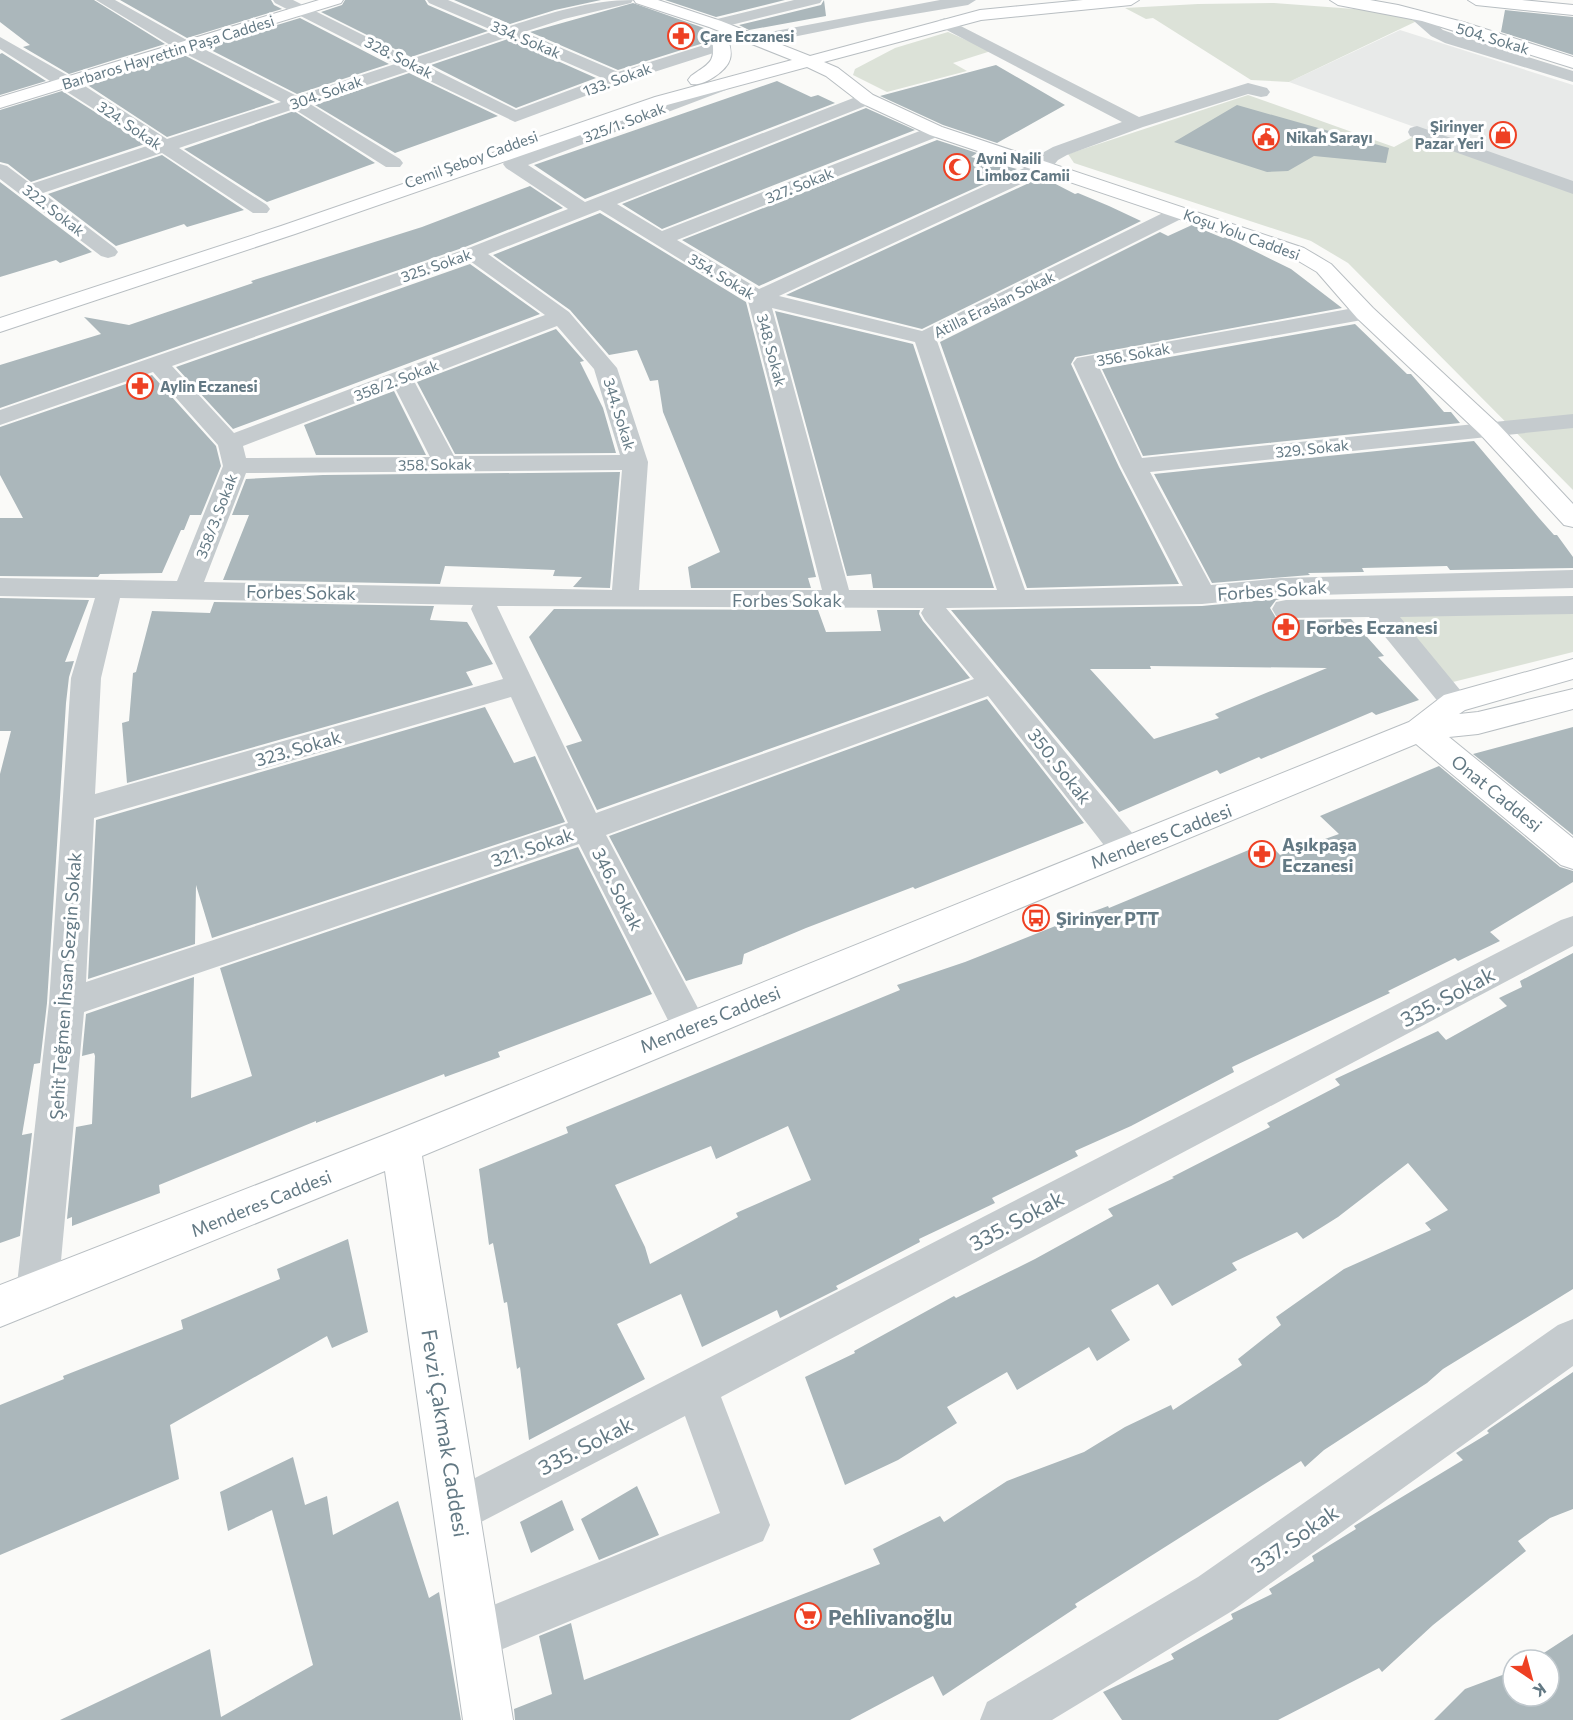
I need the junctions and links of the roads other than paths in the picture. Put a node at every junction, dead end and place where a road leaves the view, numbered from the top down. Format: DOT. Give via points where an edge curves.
graph roads {
  1 [pos="104,0"];
  2 [pos="281,0"];
  3 [pos="335,0"];
  4 [pos="435,0"];
  5 [pos="625,0"];
  6 [pos="641,0"];
  7 [pos="814,0"];
  8 [pos="969,0"];
  9 [pos="1131,0"];
  10 [pos="1338,0"];
  11 [pos="1476,0"];
  12 [pos="1410,7"];
  13 [pos="303,10"];
  14 [pos="1573,10"];
  15 [pos="980,15"];
  16 [pos="945,23"];
  17 [pos="510,32"];
  18 [pos="719,36"];
  19 [pos="754,40"];
  20 [pos="860,41"];
  21 [pos="0,42"];
  22 [pos="186,46"];
  23 [pos="779,60"];
  24 [pos="806,60"];
  25 [pos="411,63"];
  26 [pos="1573,63"];
  27 [pos="832,72"];
  28 [pos="1573,77"];
  29 [pos="617,78"];
  30 [pos="698,80"];
  31 [pos="736,80"];
  32 [pos="68,83"];
  33 [pos="1261,92"];
  34 [pos="867,99"];
  35 [pos="295,102"];
  36 [pos="0,104"];
  37 [pos="515,117"];
  38 [pos="1137,123"];
  39 [pos="936,131"];
  40 [pos="1418,132"];
  41 [pos="162,147"];
  42 [pos="393,163"];
  43 [pos="513,164"];
  44 [pos="1042,167"];
  45 [pos="0,170"];
  46 [pos="1573,188"];
  47 [pos="30,191"];
  48 [pos="591,206"];
  49 [pos="260,209"];
  50 [pos="1180,212"];
  51 [pos="661,239"];
  52 [pos="108,252"];
  53 [pos="473,253"];
  54 [pos="758,298"];
  55 [pos="0,308"];
  56 [pos="1365,313"];
  57 [pos="561,317"];
  58 [pos="0,325"];
  59 [pos="925,338"];
  60 [pos="156,362"];
  61 [pos="401,378"];
  62 [pos="0,418"];
  63 [pos="1573,421"];
  64 [pos="1489,429"];
  65 [pos="233,454"];
  66 [pos="635,462"];
  67 [pos="446,464"];
  68 [pos="1134,466"];
  69 [pos="1573,519"];
  70 [pos="1573,579"];
  71 [pos="0,587"];
  72 [pos="188,589"];
  73 [pos="1202,595"];
  74 [pos="0,599"];
  75 [pos="625,599"];
  76 [pos="1014,599"];
  77 [pos="107,600"];
  78 [pos="838,600"];
  79 [pos="1573,605"];
  80 [pos="1377,608"];
  81 [pos="485,609"];
  82 [pos="935,613"];
  83 [pos="1573,669"];
  84 [pos="994,683"];
  85 [pos="518,685"];
  86 [pos="1573,699"];
  87 [pos="1455,702"];
  88 [pos="1420,730"];
  89 [pos="78,811"];
  90 [pos="587,829"];
  91 [pos="1126,849"];
  92 [pos="1573,856"];
  93 [pos="1573,930"];
  94 [pos="67,1003"];
  95 [pos="690,1027"];
  96 [pos="401,1146"];
  97 [pos="37,1293"];
  98 [pos="0,1306"];
  99 [pos="1573,1340"];
  100 [pos="696,1387"];
  101 [pos="458,1511"];
  102 [pos="476,1636"];
  103 [pos="488,1720"];
  104 [pos="1005,1720"];
  1 -- 22 [label="street"];
  2 -- 13 [label="street, 328. Sokak"];
  3 -- 13 [label="main road, Barbaros Hayrettin Paşa Caddesi"];
  4 -- 17 [label="street, 334. Sokak"];
  5 -- 17 [label="street, 304. Sokak" via="559,15"];
  6 -- 18 [label="main road" via="697,30"];
  7 -- 18 [label="street, 133. Sokak"];
  8 -- 15 [label="street"];
  8 -- 19 [label="street"];
  9 -- 15 [label="main road, Cemil Şeboy Caddesi"];
  10 -- 12 [label="main road"];
  11 -- 14 [label="main road"];
  12 -- 26 [label="main road, 504. Sokak"];
  12 -- 28 [label="street" via="1437,33"];
  13 -- 22 [label="main road, Barbaros Hayrettin Paşa Caddesi"];
  13 -- 25 [label="street, 328. Sokak"];
  15 -- 16 [label="main road, Cemil Şeboy Caddesi"];
  16 -- 20 [label="main road, Cemil Şeboy Caddesi"];
  16 -- 38 [label="street"];
  17 -- 25 [label="street, 304. Sokak"];
  17 -- 29 [label="street, 334. Sokak"];
  18 -- 19 [label="main road"];
  18 -- 23 [label="main road"];
  18 -- 29 [label="street, 133. Sokak"];
  18 -- 30 [label="main road" via="721,62"];
  19 -- 20 [label="main road"];
  19 -- 23 [label="main road"];
  20 -- 23 [label="main road, Cemil Şeboy Caddesi"];
  20 -- 24 [label="main road, Cemil Şeboy Caddesi"];
  20 -- 27 [label="main road"];
  21 -- 32 [label="street, 324. Sokak"];
  22 -- 32 [label="main road, Barbaros Hayrettin Paşa Caddesi"];
  22 -- 35 [label="street"];
  23 -- 24 [label="main road, Cemil Şeboy Caddesi"];
  23 -- 30 [label="main road, Cemil Şeboy Caddesi"];
  23 -- 31 [label="main road, Cemil Şeboy Caddesi"];
  23 -- 34 [label="main road"];
  24 -- 27 [label="main road, Koşu Yolu Caddesi"];
  25 -- 35 [label="street, 304. Sokak"];
  25 -- 37 [label="street, 328. Sokak"];
  27 -- 34 [label="main road, Koşu Yolu Caddesi"];
  29 -- 37 [label="street, 133. Sokak"];
  30 -- 55 [label="main road, Cemil Şeboy Caddesi" via="285,224"];
  31 -- 43 [label="street, 325/1. Sokak"];
  31 -- 58 [label="main road, Cemil Şeboy Caddesi" via="661,101 288,231"];
  32 -- 36 [label="main road, Barbaros Hayrettin Paşa Caddesi"];
  32 -- 41 [label="street, 324. Sokak"];
  33 -- 38 [label="street, 348. Sokak" via="1248,88"];
  34 -- 39 [label="main road, Koşu Yolu Caddesi"];
  34 -- 48 [label="street, 325. Sokak"];
  35 -- 41 [label="street, 304. Sokak"];
  35 -- 42 [label="street"];
  38 -- 44 [label="street, 348. Sokak" via="1051,156"];
  39 -- 44 [label="main road, Koşu Yolu Caddesi"];
  39 -- 51 [label="street, 327. Sokak"];
  40 -- 46 [label="street"];
  41 -- 47 [label="street, 304. Sokak"];
  41 -- 49 [label="street, 324. Sokak"];
  43 -- 48 [label="street, 354. Sokak"];
  44 -- 50 [label="main road, Koşu Yolu Caddesi"];
  44 -- 54 [label="street, 348. Sokak"];
  45 -- 47 [label="street, 322. Sokak"];
  47 -- 52 [label="street, 322. Sokak"];
  48 -- 51 [label="street, 354. Sokak"];
  48 -- 53 [label="street, 325. Sokak"];
  50 -- 56 [label="main road, Koşu Yolu Caddesi" via="1297,252 1324,268"];
  50 -- 59 [label="street, Atilla Eraslan Sokak"];
  51 -- 54 [label="street, 354. Sokak"];
  53 -- 57 [label="street, 344. Sokak"];
  53 -- 60 [label="street, 325. Sokak"];
  54 -- 59 [label="street, 354. Sokak"];
  54 -- 78 [label="street, 348. Sokak"];
  56 -- 64 [label="main road, Koşu Yolu Caddesi"];
  56 -- 68 [label="street, 356. Sokak" via="1085,363"];
  57 -- 61 [label="street, 358/2. Sokak"];
  57 -- 66 [label="street, 344. Sokak" via="605,368"];
  59 -- 76 [label="street, Atilla Eraslan Sokak"];
  60 -- 62 [label="street, 325. Sokak"];
  60 -- 65 [label="street"];
  61 -- 65 [label="street, 358/2. Sokak"];
  61 -- 67 [label="street"];
  63 -- 64 [label="street, 329. Sokak"];
  64 -- 68 [label="street, 329. Sokak"];
  64 -- 69 [label="main road, Koşu Yolu Caddesi"];
  65 -- 67 [label="street, 358. Sokak"];
  65 -- 72 [label="street, 358/3. Sokak" via="216,516"];
  66 -- 67 [label="street, 358. Sokak"];
  66 -- 75 [label="street, 344. Sokak"];
  68 -- 73 [label="street, 356. Sokak"];
  70 -- 73 [label="street, Forbes Sokak" via="1281,587"];
  71 -- 72 [label="street, Forbes Sokak"];
  72 -- 75 [label="street, Forbes Sokak"];
  73 -- 76 [label="street, Forbes Sokak"];
  74 -- 77 [label="street, Forbes Sokak"];
  75 -- 78 [label="street, Forbes Sokak"];
  76 -- 78 [label="street, Forbes Sokak"];
  77 -- 81 [label="street, Forbes Sokak" via="173,598"];
  77 -- 89 [label="street, Şehit Teğmen İhsan Sezgin Sokak" via="86,678"];
  79 -- 80 [label="street, Forbes Sokak"];
  80 -- 82 [label="street, Forbes Sokak"];
  80 -- 87 [label="street"];
  81 -- 82 [label="street, Forbes Sokak"];
  81 -- 85 [label="street, 346. Sokak"];
  82 -- 84 [label="street, 350. Sokak"];
  83 -- 87 [label="main road, Menderes Caddesi"];
  84 -- 90 [label="street, 321. Sokak"];
  84 -- 91 [label="street, 350. Sokak"];
  85 -- 89 [label="street, 323. Sokak"];
  85 -- 90 [label="street, 346. Sokak"];
  86 -- 88 [label="main road, Menderes Caddesi" via="1478,723"];
  87 -- 88 [label="main road, Menderes Caddesi"];
  88 -- 91 [label="main road, Menderes Caddesi"];
  88 -- 92 [label="main road, Onat Caddesi"];
  89 -- 94 [label="street, Şehit Teğmen İhsan Sezgin Sokak"];
  90 -- 94 [label="street, 321. Sokak"];
  90 -- 95 [label="street, 346. Sokak"];
  91 -- 95 [label="main road, Menderes Caddesi"];
  93 -- 100 [label="street, 335. Sokak"];
  94 -- 97 [label="street, Şehit Teğmen İhsan Sezgin Sokak"];
  95 -- 96 [label="main road, Menderes Caddesi"];
  96 -- 97 [label="main road, Menderes Caddesi"];
  96 -- 101 [label="main road, Fevzi Çakmak Caddesi"];
  97 -- 98 [label="main road, Menderes Caddesi"];
  99 -- 104 [label="street, 337. Sokak" via="1215,1594"];
  100 -- 101 [label="street, 335. Sokak"];
  100 -- 102 [label="street" via="747,1525"];
  101 -- 102 [label="main road, Fevzi Çakmak Caddesi"];
  102 -- 103 [label="main road, Fevzi Çakmak Caddesi"];
}
